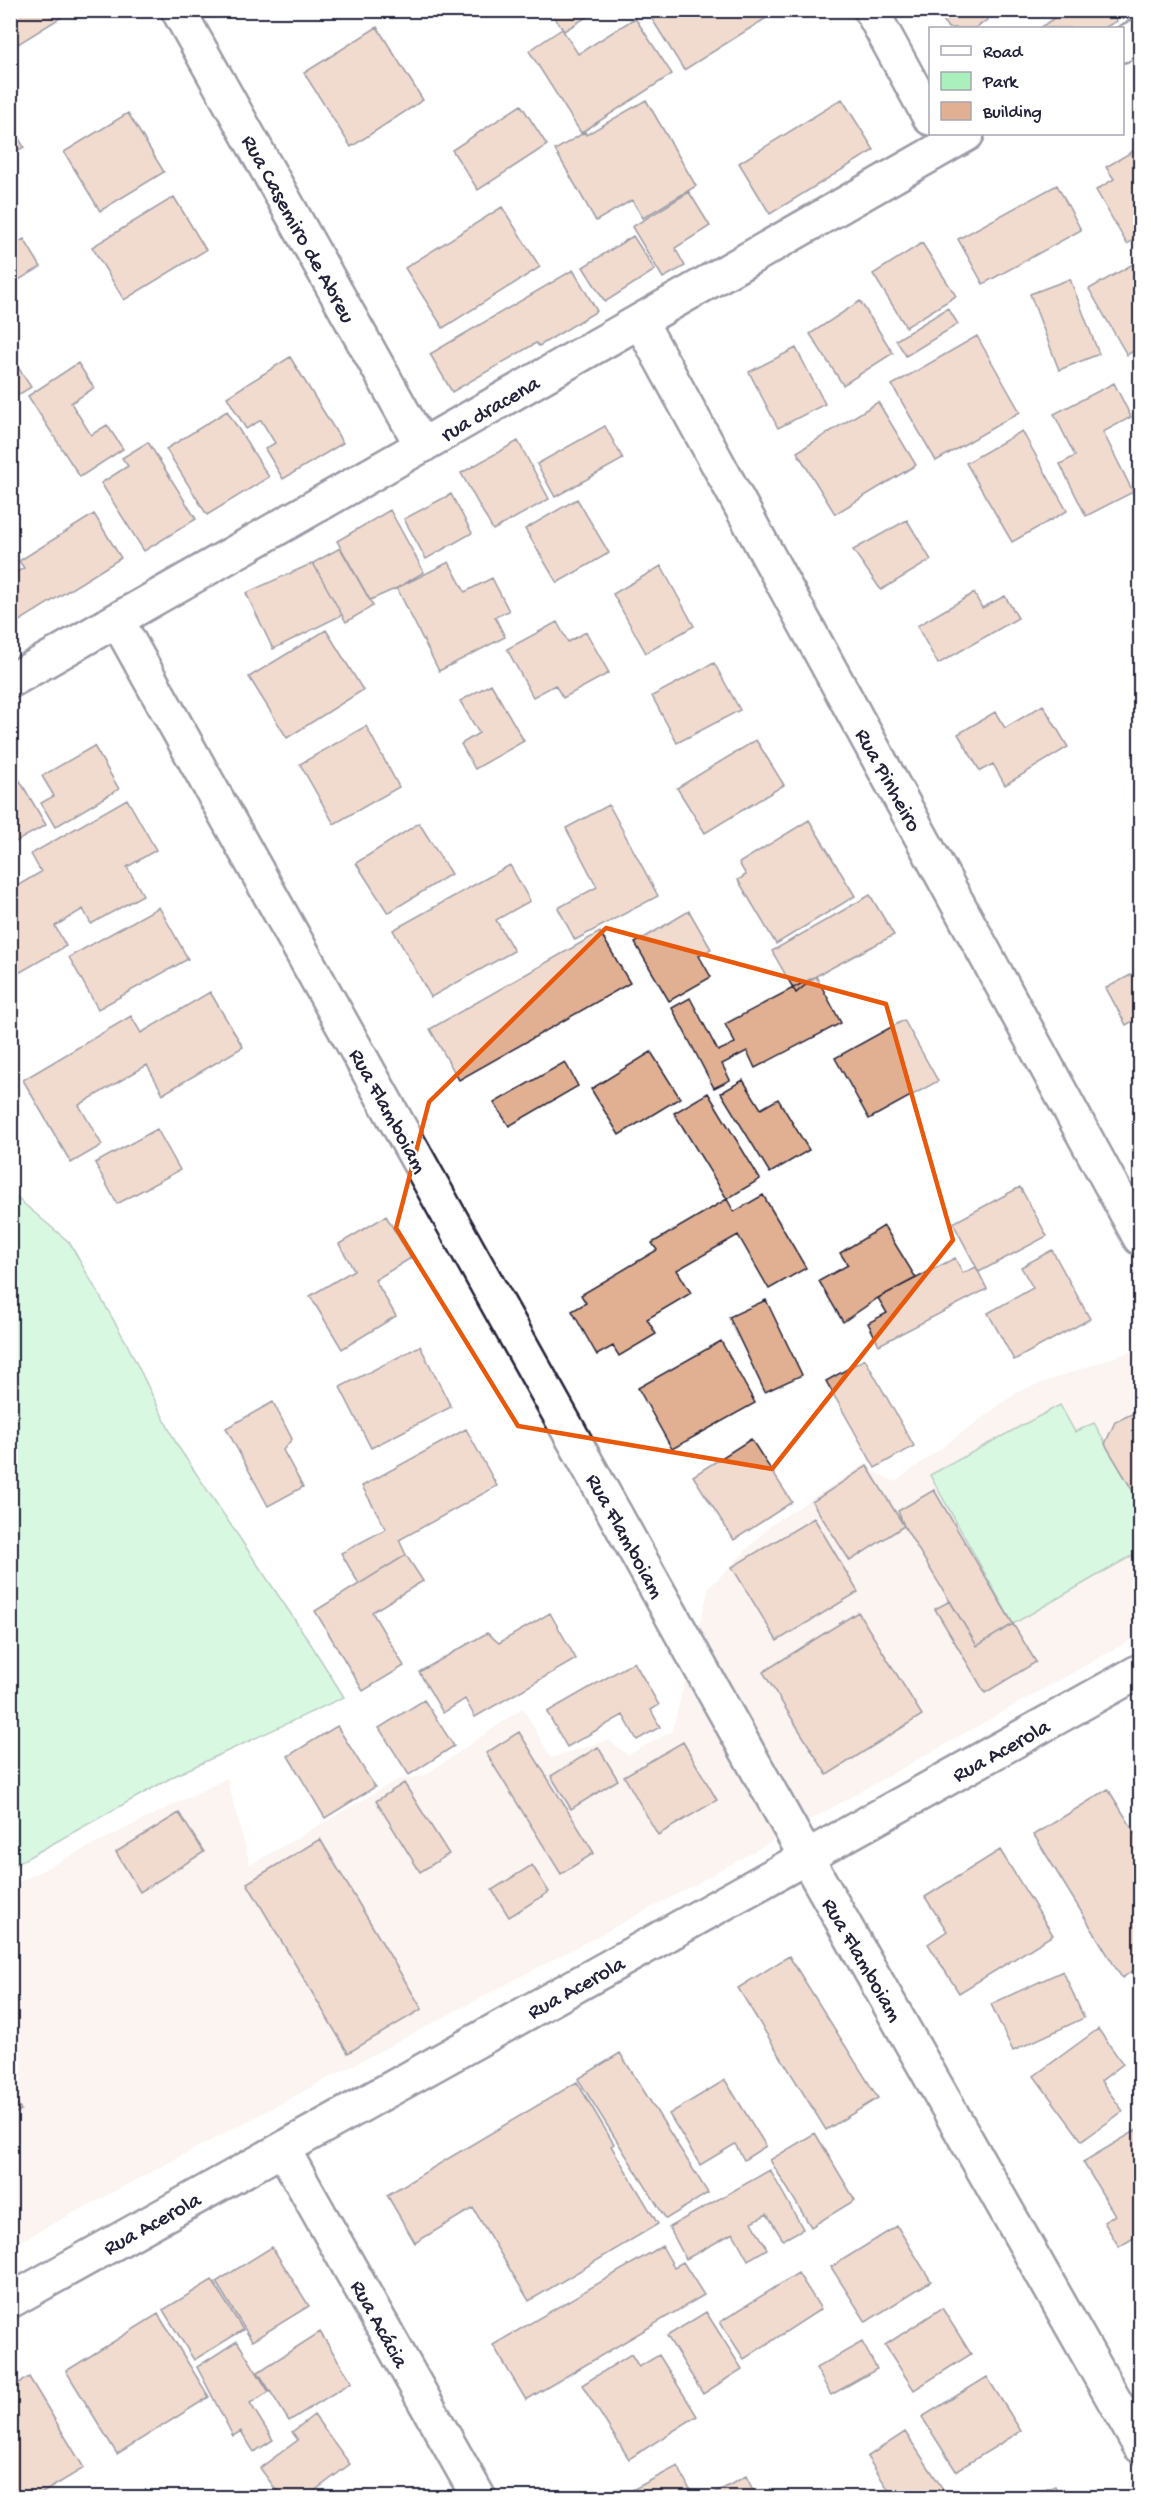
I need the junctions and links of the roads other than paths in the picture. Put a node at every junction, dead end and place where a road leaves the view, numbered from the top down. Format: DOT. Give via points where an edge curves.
graph roads {
  1 [pos="177,10"];
  2 [pos="871,10"];
  3 [pos="1140,35"];
  4 [pos="1124,44"];
  5 [pos="929,116"];
  6 [pos="951,138"];
  7 [pos="640,321"];
  8 [pos="422,446"];
  9 [pos="117,620"];
  10 [pos="10,681"];
  11 [pos="1140,1238"];
  12 [pos="1140,1671"];
  13 [pos="806,1857"];
  14 [pos="283,2149"];
  15 [pos="10,2301"];
  16 [pos="1140,2446"];
  17 [pos="479,2498"];
  1 -- 8 [label="street, Rua Casemiro de Abreu"];
  2 -- 5 [label="street"];
  3 -- 4 [label="street"];
  6 -- 7 [label="street, rua dracena"];
  7 -- 8 [label="street, rua dracena"];
  7 -- 11 [label="street, Rua Pinheiro"];
  8 -- 9 [label="street, rua dracena"];
  9 -- 10 [label="street, rua dracena"];
  9 -- 13 [label="street, Rua Flamboiam"];
  12 -- 13 [label="street, Rua Acerola"];
  13 -- 14 [label="street, Rua Acerola"];
  13 -- 16 [label="street, Rua Flamboiam"];
  14 -- 15 [label="street, Rua Acerola"];
  14 -- 17 [label="street, Rua Acácia"];
}
